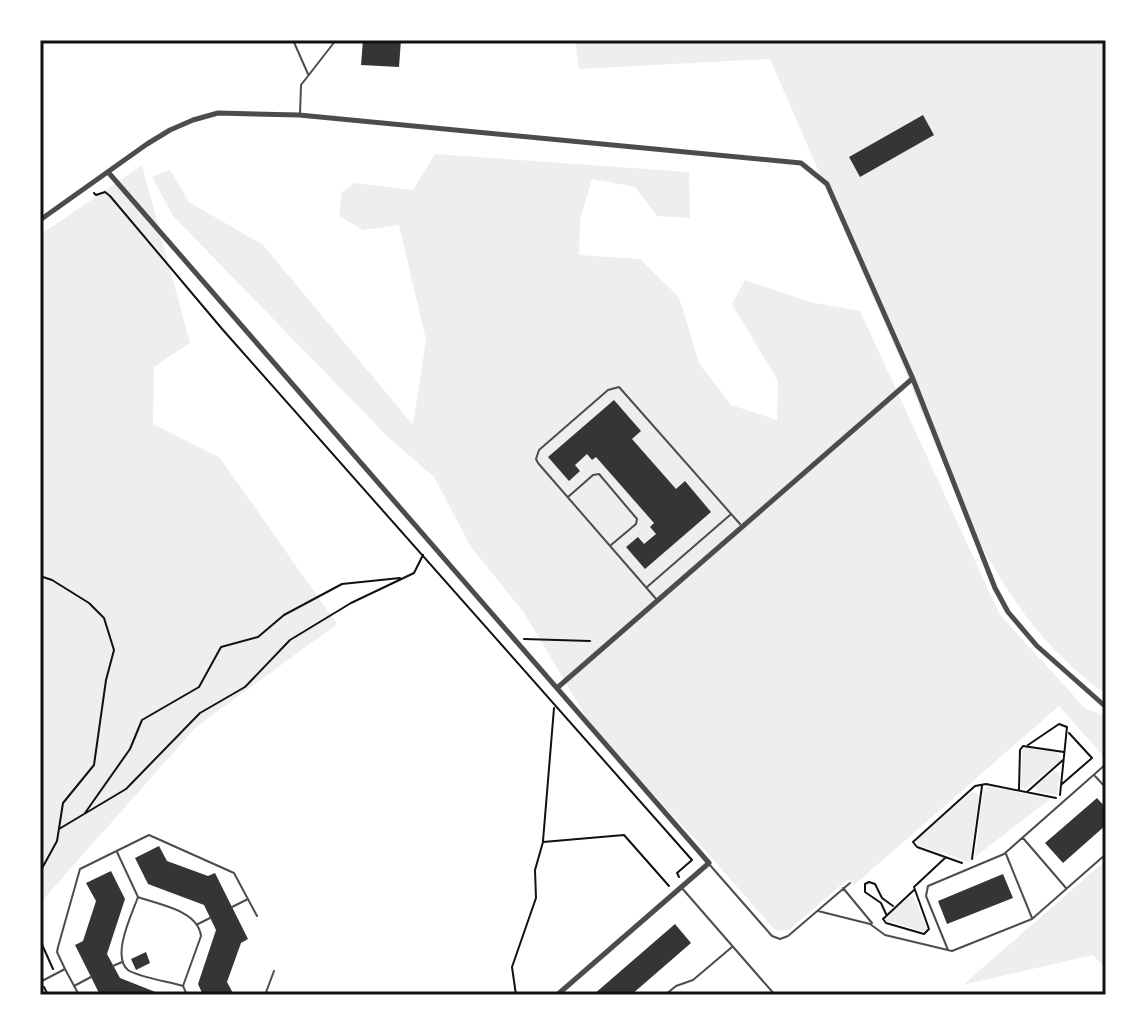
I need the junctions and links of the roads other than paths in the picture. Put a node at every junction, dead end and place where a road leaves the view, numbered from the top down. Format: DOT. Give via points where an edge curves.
graph roads {
  1 [pos="293,40"];
  2 [pos="336,40"];
  3 [pos="309,75"];
  4 [pos="299,115"];
  5 [pos="108,172"];
  6 [pos="40,220"];
  7 [pos="913,379"];
  8 [pos="568,497"];
  9 [pos="731,514"];
  10 [pos="743,527"];
  11 [pos="610,546"];
  12 [pos="646,587"];
  13 [pos="658,601"];
  14 [pos="557,688"];
  15 [pos="1103,705"];
  16 [pos="1106,764"];
  17 [pos="1094,775"];
  18 [pos="1106,788"];
  19 [pos="1022,838"];
  20 [pos="116,851"];
  21 [pos="1005,853"];
  22 [pos="1106,854"];
  23 [pos="709,863"];
  24 [pos="850,883"];
  25 [pos="683,886"];
  26 [pos="843,888"];
  27 [pos="1067,889"];
  28 [pos="138,897"];
  29 [pos="248,899"];
  30 [pos="232,907"];
  31 [pos="818,911"];
  32 [pos="257,916"];
  33 [pos="210,918"];
  34 [pos="1032,919"];
  35 [pos="197,924"];
  36 [pos="875,927"];
  37 [pos="733,946"];
  38 [pos="948,951"];
  39 [pos="122,962"];
  40 [pos="113,966"];
  41 [pos="65,969"];
  42 [pos="274,971"];
  43 [pos="91,977"];
  44 [pos="40,982"];
  45 [pos="74,986"];
  46 [pos="183,986"];
  47 [pos="79,995"];
  48 [pos="187,995"];
  49 [pos="265,995"];
  50 [pos="557,995"];
  51 [pos="665,995"];
  52 [pos="775,995"];
  1 -- 3 [label="lane"];
  2 -- 3 [label="lane"];
  3 -- 4 [label="lane" via="301,85"];
  4 -- 5 [label="street" via="218,113 193,120"];
  4 -- 7 [label="street" via="801,163 827,184"];
  5 -- 6 [label="street"];
  5 -- 14 [label="street"];
  7 -- 10 [label="street"];
  7 -- 15 [label="street" via="1008,612 1037,646"];
  8 -- 9 [label="lane" via="536,454 608,390 619,387"];
  8 -- 11 [label="lane"];
  8 -- 11 [label="lane" via="597,473 636,516 636,524"];
  9 -- 10 [label="lane"];
  9 -- 12 [label="lane"];
  10 -- 13 [label="street"];
  11 -- 12 [label="lane"];
  12 -- 13 [label="lane"];
  13 -- 14 [label="street"];
  14 -- 23 [label="street"];
  16 -- 17 [label="lane"];
  17 -- 18 [label="lane"];
  17 -- 19 [label="lane"];
  19 -- 21 [label="lane"];
  19 -- 27 [label="lane"];
  20 -- 28 [label="lane"];
  20 -- 29 [label="lane" via="154,836 234,873"];
  20 -- 41 [label="lane" via="79,873 58,947"];
  21 -- 34 [label="lane"];
  21 -- 38 [label="lane" via="932,883 926,891"];
  22 -- 27 [label="lane"];
  23 -- 25 [label="street"];
  23 -- 31 [label="lane" via="777,939"];
  24 -- 26 [label="lane"];
  25 -- 37 [label="lane"];
  25 -- 50 [label="street"];
  26 -- 31 [label="lane"];
  26 -- 36 [label="lane"];
  27 -- 34 [label="lane"];
  28 -- 35 [label="lane" via="190,916"];
  28 -- 39 [label="lane" via="120,951"];
  29 -- 30 [label="lane"];
  29 -- 32 [label="lane"];
  31 -- 36 [label="lane"];
  33 -- 35 [label="lane"];
  34 -- 38 [label="lane"];
  35 -- 46 [label="lane" via="201,936"];
  36 -- 38 [label="lane" via="885,935"];
  37 -- 51 [label="lane" via="693,980"];
  37 -- 52 [label="lane"];
  39 -- 40 [label="lane"];
  39 -- 46 [label="lane" via="131,971"];
  41 -- 44 [label="lane"];
  41 -- 45 [label="lane"];
  42 -- 49 [label="lane"];
  43 -- 45 [label="lane"];
  45 -- 47 [label="lane"];
  46 -- 48 [label="lane"];
}
